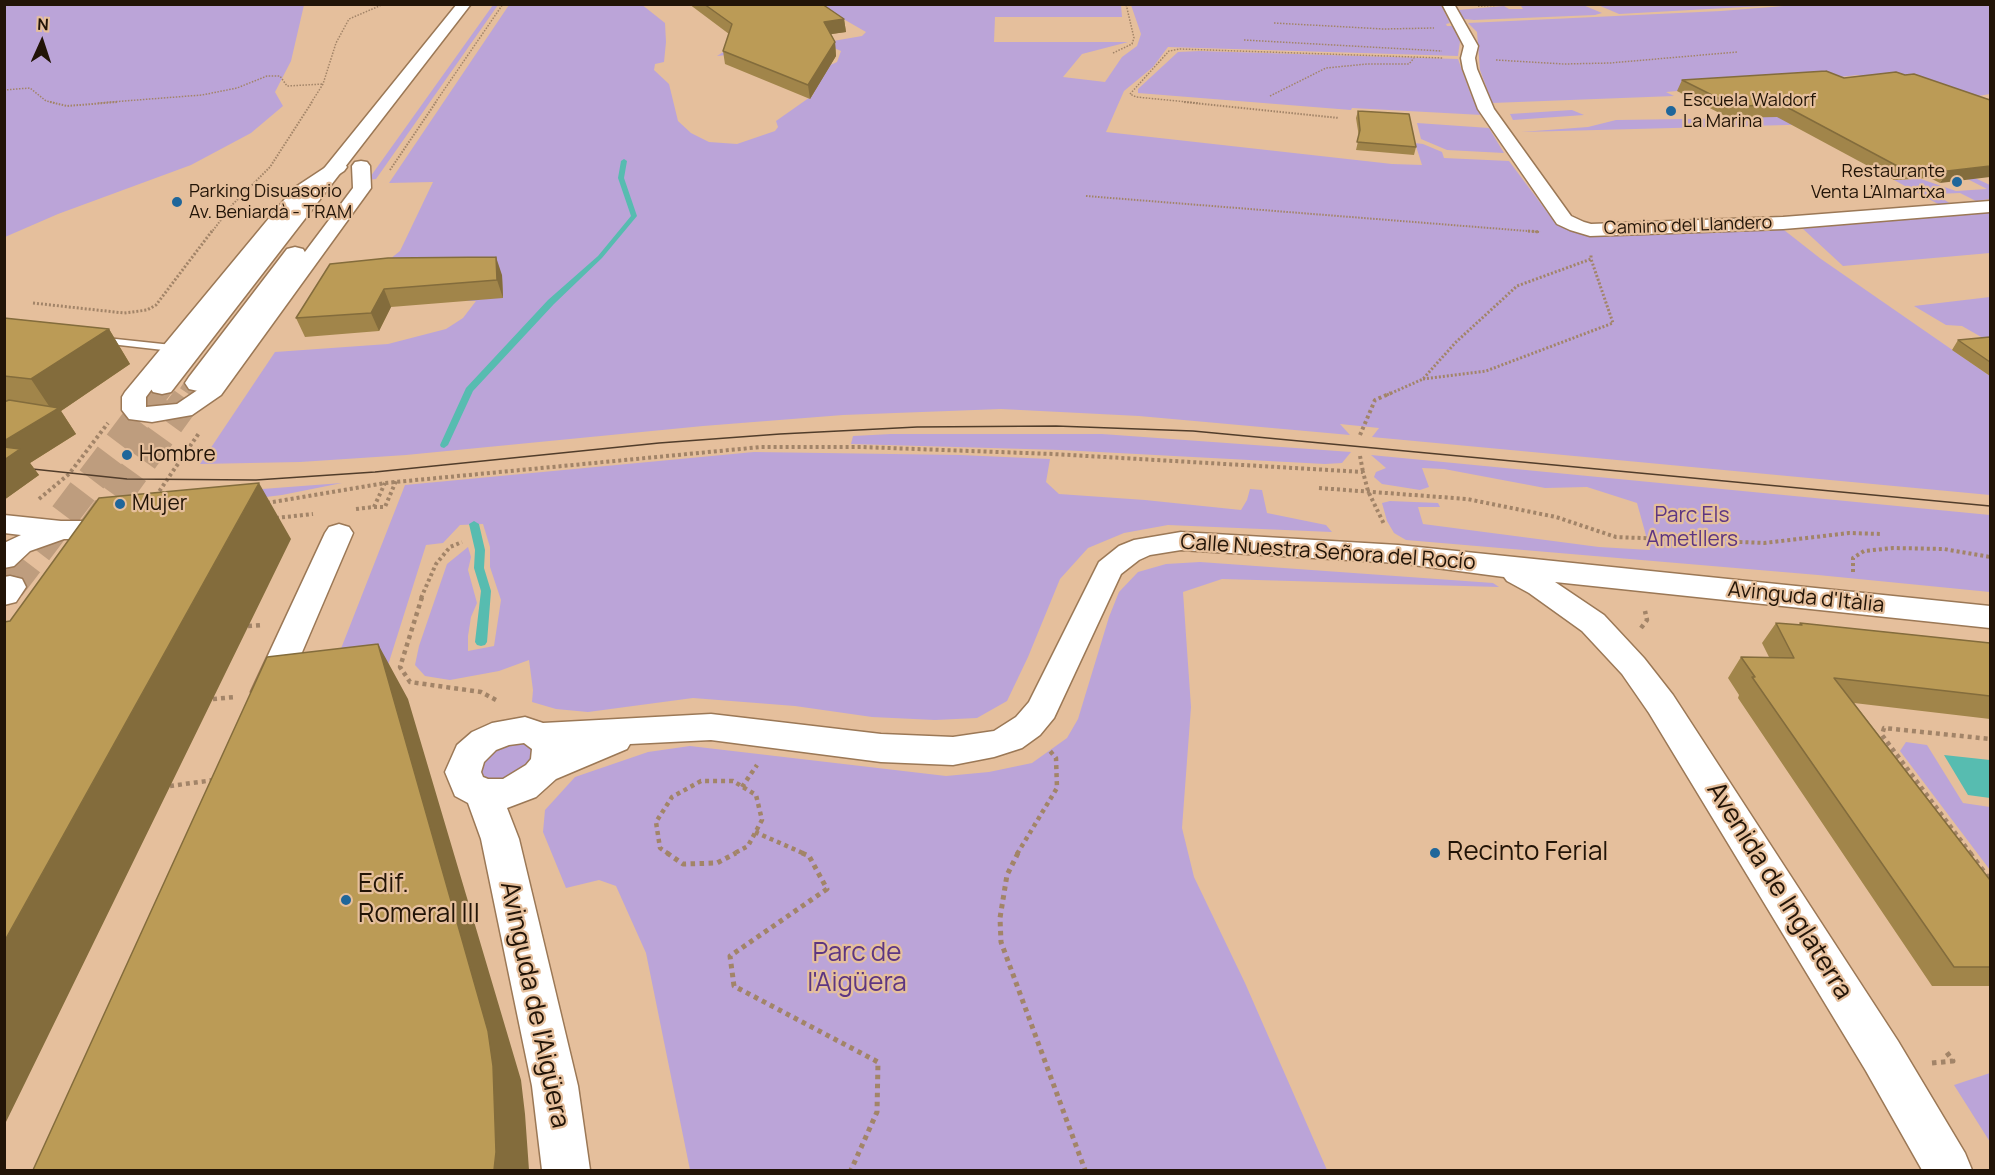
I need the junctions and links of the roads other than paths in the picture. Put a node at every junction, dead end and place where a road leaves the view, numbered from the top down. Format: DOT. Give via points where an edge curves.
graph roads {
  1 [pos="1448,4"];
  2 [pos="471,9"];
  3 [pos="456,43"];
  4 [pos="365,161"];
  5 [pos="338,167"];
  6 [pos="1990,207"];
  7 [pos="84,339"];
  8 [pos="171,348"];
  9 [pos="198,383"];
  10 [pos="162,386"];
  11 [pos="326,523"];
  12 [pos="7,524"];
  13 [pos="61,531"];
  14 [pos="102,560"];
  15 [pos="1503,567"];
  16 [pos="1622,579"];
  17 [pos="6,580"];
  18 [pos="1990,617"];
  19 [pos="1593,623"];
  20 [pos="252,727"];
  21 [pos="531,756"];
  22 [pos="483,794"];
  23 [pos="500,840"];
  24 [pos="566,1170"];
  25 [pos="1948,1170"];
  1 -- 6 [label="street, Camino del Llandero" via="1471,46 1470,69 1497,126 1564,220 1584,228 1783,223"];
  2 -- 3 [label="main road"];
  2 -- 5 [label="main road"];
  4 -- 8 [label="street" via="362,188 213,390 183,410 138,414 134,398"];
  4 -- 9 [label="main road"];
  5 -- 8 [label="street" via="300,192"];
  5 -- 10 [label="main road"];
  7 -- 8 [label="lane"];
  11 -- 20 [label="street"];
  12 -- 13 [label="street"];
  13 -- 14 [label="street" via="98,530 112,536"];
  13 -- 17 [label="street" via="28,542"];
  15 -- 16 [label="street, Calle Nuestra Señora del Rocío"];
  15 -- 19 [label="street, Avenida de Inglaterra" via="1540,586"];
  15 -- 21 [label="street, Calle Nuestra Señora del Rocío" via="1398,554 1162,542 1123,557 1109,570 1042,709 1010,739 952,751 881,748 711,727 667,728 601,745"];
  16 -- 18 [label="street, Avinguda d'Itàlia"];
  16 -- 19 [label="street" via="1606,595"];
  19 -- 25 [label="street, Avenida de Inglaterra" via="1661,704 1882,1056"];
  21 -- 22 [label="street" via="504,794"];
  21 -- 22 [label="street" via="504,732 484,741 469,755 463,772 468,786"];
  21 -- 23 [label="street"];
  22 -- 23 [label="street, Avinguda de l'Aigüera"];
  23 -- 24 [label="street, Avinguda de l'Aigüera" via="555,1086"];
}
